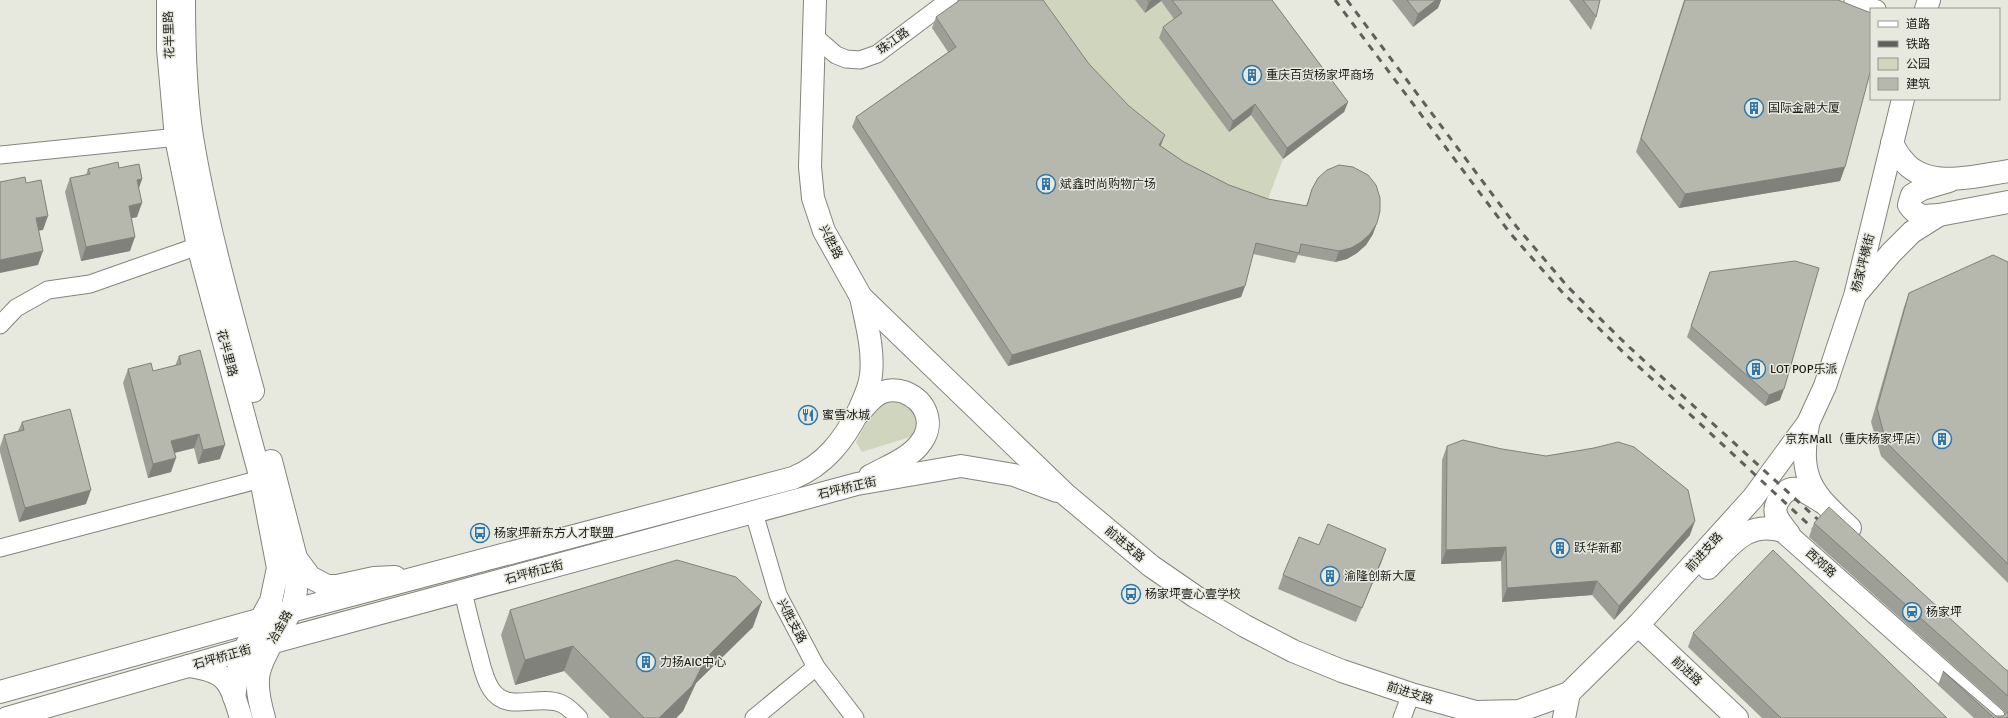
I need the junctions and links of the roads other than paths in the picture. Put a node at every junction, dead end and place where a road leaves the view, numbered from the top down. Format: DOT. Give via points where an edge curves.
graph roads {
  1 [pos="168,0"];
  2 [pos="184,0"];
  3 [pos="815,0"];
  4 [pos="949,0"];
  5 [pos="1853,0"];
  6 [pos="1874,8"];
  7 [pos="814,36"];
  8 [pos="1903,100"];
  9 [pos="184,137"];
  10 [pos="1892,143"];
  11 [pos="0,155"];
  12 [pos="2008,171"];
  13 [pos="1950,181"];
  14 [pos="2008,202"];
  15 [pos="1939,215"];
  16 [pos="198,246"];
  17 [pos="1855,296"];
  18 [pos="861,297"];
  19 [pos="0,325"];
  20 [pos="976,408"];
  21 [pos="854,420"];
  22 [pos="1808,423"];
  23 [pos="260,479"];
  24 [pos="857,484"];
  25 [pos="1065,494"];
  26 [pos="1822,502"];
  27 [pos="754,513"];
  28 [pos="1789,534"];
  29 [pos="1862,540"];
  30 [pos="0,548"];
  31 [pos="287,556"];
  32 [pos="420,577"];
  33 [pos="462,591"];
  34 [pos="291,611"];
  35 [pos="263,618"];
  36 [pos="342,624"];
  37 [pos="1638,625"];
  38 [pos="205,635"];
  39 [pos="271,643"];
  40 [pos="244,650"];
  41 [pos="188,666"];
  42 [pos="816,667"];
  43 [pos="0,692"];
  44 [pos="1568,693"];
  45 [pos="1411,694"];
  46 [pos="258,695"];
  47 [pos="234,697"];
  48 [pos="7,718"];
  49 [pos="241,718"];
  50 [pos="264,718"];
  51 [pos="579,718"];
  52 [pos="754,718"];
  53 [pos="855,718"];
  54 [pos="1402,718"];
  55 [pos="1564,718"];
  56 [pos="1737,718"];
  57 [pos="1994,718"];
  1 -- 9 [label="main road, 花半里路" via="168,49"];
  2 -- 9 [label="main road, 花半里路"];
  3 -- 7 [label="main road, 兴胜路"];
  4 -- 7 [label="street, 珠江路" via="877,54 860,60 836,55"];
  5 -- 6 [label="street"];
  7 -- 18 [label="main road, 兴胜路" via="810,167 813,198 824,231"];
  8 -- 10 [label="main road, 杨家坪横街"];
  9 -- 11 [label="street"];
  9 -- 16 [label="main road, 花半里路"];
  9 -- 31 [label="main road, 花半里路" via="214,243"];
  10 -- 13 [label="main road" via="1902,160 1915,171"];
  10 -- 17 [label="main road, 杨家坪横街"];
  12 -- 13 [label="main road"];
  13 -- 15 [label="main road" via="1922,188 1912,195 1909,205 1914,213 1925,216"];
  14 -- 15 [label="main road"];
  15 -- 17 [label="main road" via="1912,232"];
  16 -- 19 [label="street" via="90,284 48,290 16,308"];
  16 -- 23 [label="main road, 花半里路"];
  17 -- 22 [label="main road, 杨家坪横街" via="1825,386"];
  18 -- 20 [label="main road, 兴胜路"];
  18 -- 21 [label="main road, 石坪桥正街" via="869,335 871,376"];
  20 -- 25 [label="main road, 前进支路"];
  21 -- 24 [label="main road" via="872,398 890,390 916,398 927,412 928,421 924,440 911,453"];
  21 -- 32 [label="main road, 石坪桥正街" via="844,438 831,453 808,472 793,478"];
  22 -- 26 [label="main road" via="1804,463 1812,488"];
  22 -- 37 [label="main road, 前进支路" via="1752,498"];
  23 -- 30 [label="street"];
  23 -- 31 [label="main road, 花半里路"];
  24 -- 25 [label="main road, 石坪桥正街" via="961,466 1014,475"];
  24 -- 27 [label="main road, 石坪桥正街"];
  25 -- 45 [label="main road, 前进支路" via="1151,566 1245,626 1293,651 1342,671"];
  26 -- 28 [label="main road" via="1797,489 1785,492 1777,500 1775,513"];
  26 -- 29 [label="main road"];
  27 -- 33 [label="main road, 石坪桥正街"];
  27 -- 42 [label="street, 兴胜支路" via="778,595"];
  28 -- 37 [label="main road, 西郊路" via="1774,528 1748,531 1740,536 1670,608"];
  28 -- 57 [label="main road, 西郊路"];
  31 -- 32 [label="main road, 花半里路" via="310,577 327,586 383,577"];
  31 -- 34 [label="main road, 冶金路" via="298,580"];
  31 -- 35 [label="main road, 花半里路" via="278,568 276,584"];
  32 -- 34 [label="main road, 石坪桥正街"];
  33 -- 36 [label="main road, 石坪桥正街"];
  33 -- 51 [label="street" via="483,669 492,690 499,697 516,703 548,700 560,703"];
  34 -- 35 [label="main road, 石坪桥正街"];
  34 -- 36 [label="main road" via="305,623"];
  34 -- 39 [label="main road, 冶金路"];
  35 -- 38 [label="main road, 石坪桥正街"];
  35 -- 40 [label="main road, 花半里路"];
  36 -- 39 [label="main road, 石坪桥正街"];
  37 -- 44 [label="main road, 前进支路"];
  37 -- 56 [label="main road, 前进路"];
  38 -- 40 [label="main road" via="228,637 240,644"];
  38 -- 43 [label="main road, 石坪桥正街"];
  39 -- 40 [label="main road, 石坪桥正街"];
  39 -- 46 [label="main road, 冶金路" via="259,669"];
  40 -- 41 [label="main road, 石坪桥正街"];
  40 -- 46 [label="main road"];
  40 -- 47 [label="main road, 花半里路" via="235,682"];
  41 -- 47 [label="main road" via="218,673 226,680"];
  41 -- 48 [label="main road, 石坪桥正街"];
  42 -- 52 [label="street"];
  42 -- 53 [label="street, 兴胜支路"];
  44 -- 45 [label="main road, 前进支路" via="1519,711 1483,712"];
  44 -- 55 [label="main road"];
  45 -- 54 [label="street"];
  46 -- 50 [label="main road, 冶金路"];
  47 -- 49 [label="main road"];
}
